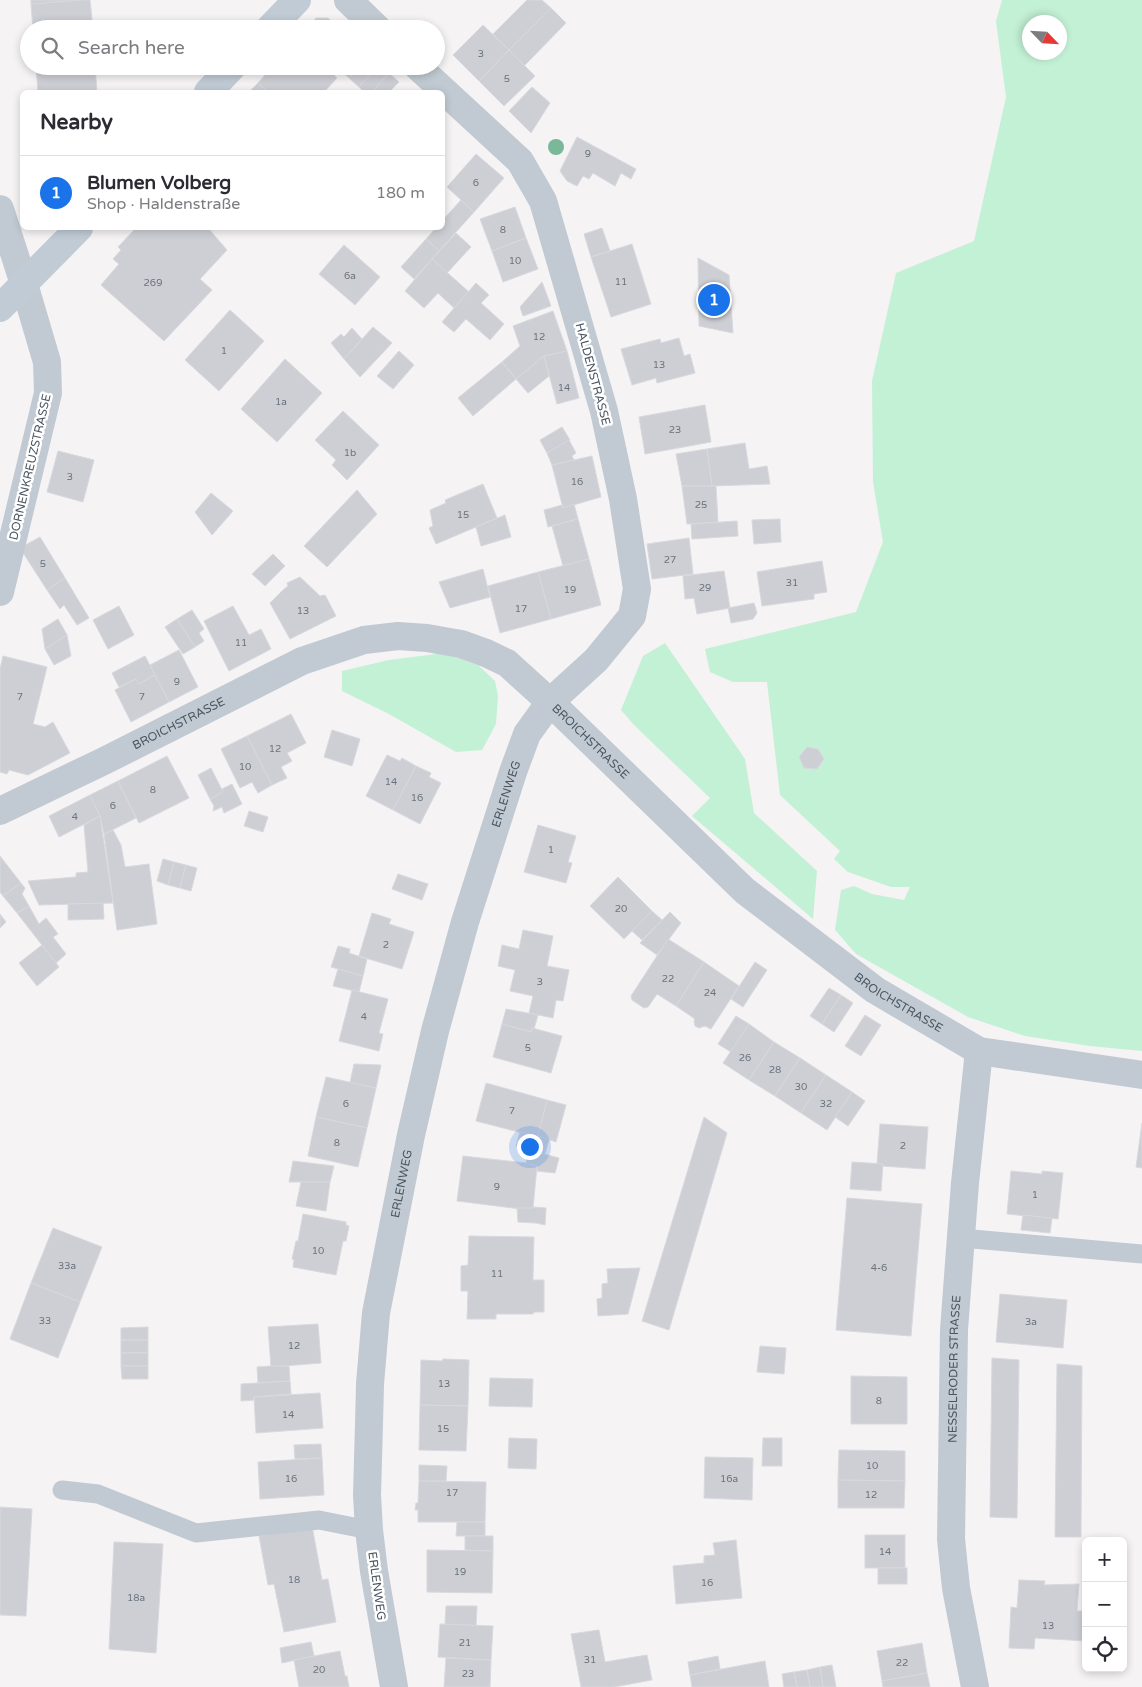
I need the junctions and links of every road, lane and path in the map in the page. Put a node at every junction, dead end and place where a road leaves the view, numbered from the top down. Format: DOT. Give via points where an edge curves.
graph roads {
  1 [pos="297,0"];
  2 [pos="348,0"];
  3 [pos="278,20"];
  4 [pos="369,20"];
  5 [pos="225,75"];
  6 [pos="427,75"];
  7 [pos="210,90"];
  8 [pos="443,90"];
  9 [pos="445,92"];
  10 [pos="0,209"];
  11 [pos="77,230"];
  12 [pos="24,284"];
  13 [pos="0,308"];
  14 [pos="0,592"];
  15 [pos="550,702"];
  16 [pos="0,811"];
  17 [pos="979,1051"];
  18 [pos="1142,1075"];
  19 [pos="961,1238"];
  20 [pos="1142,1254"];
  21 [pos="62,1490"];
  22 [pos="369,1530"];
  23 [pos="394,1687"];
  24 [pos="975,1687"];
  1 -- 3 [label="main road"];
  2 -- 4 [label="street"];
  5 -- 7 [label="main road"];
  6 -- 8 [label="street, HALDENSTRASSE"];
  9 -- 15 [label="street, HALDENSTRASSE" via="520,161 543,200 604,411 623,498 637,589 632,616 596,660"];
  10 -- 12 [label="street, DORNENKREUZSTRASSE"];
  11 -- 12 [label="main road"];
  12 -- 13 [label="main road"];
  12 -- 14 [label="street, DORNENKREUZSTRASSE" via="47,362 48,393"];
  15 -- 16 [label="street, BROICHSTRASSE" via="506,663 461,644 398,636 364,640 302,661"];
  15 -- 17 [label="street, BROICHSTRASSE" via="745,891 875,990"];
  15 -- 22 [label="street, ERLENWEG" via="527,734 513,772 465,922 411,1136 376,1313 370,1384"];
  17 -- 18 [label="street, BROICHSTRASSE"];
  17 -- 19 [label="street, NESSELRODER STRASSE"];
  19 -- 20 [label="lane"];
  19 -- 24 [label="street, NESSELRODER STRASSE" via="953,1339 950,1538"];
  21 -- 22 [label="lane" via="98,1494 196,1533 319,1520"];
  22 -- 23 [label="street, ERLENWEG"];
}
